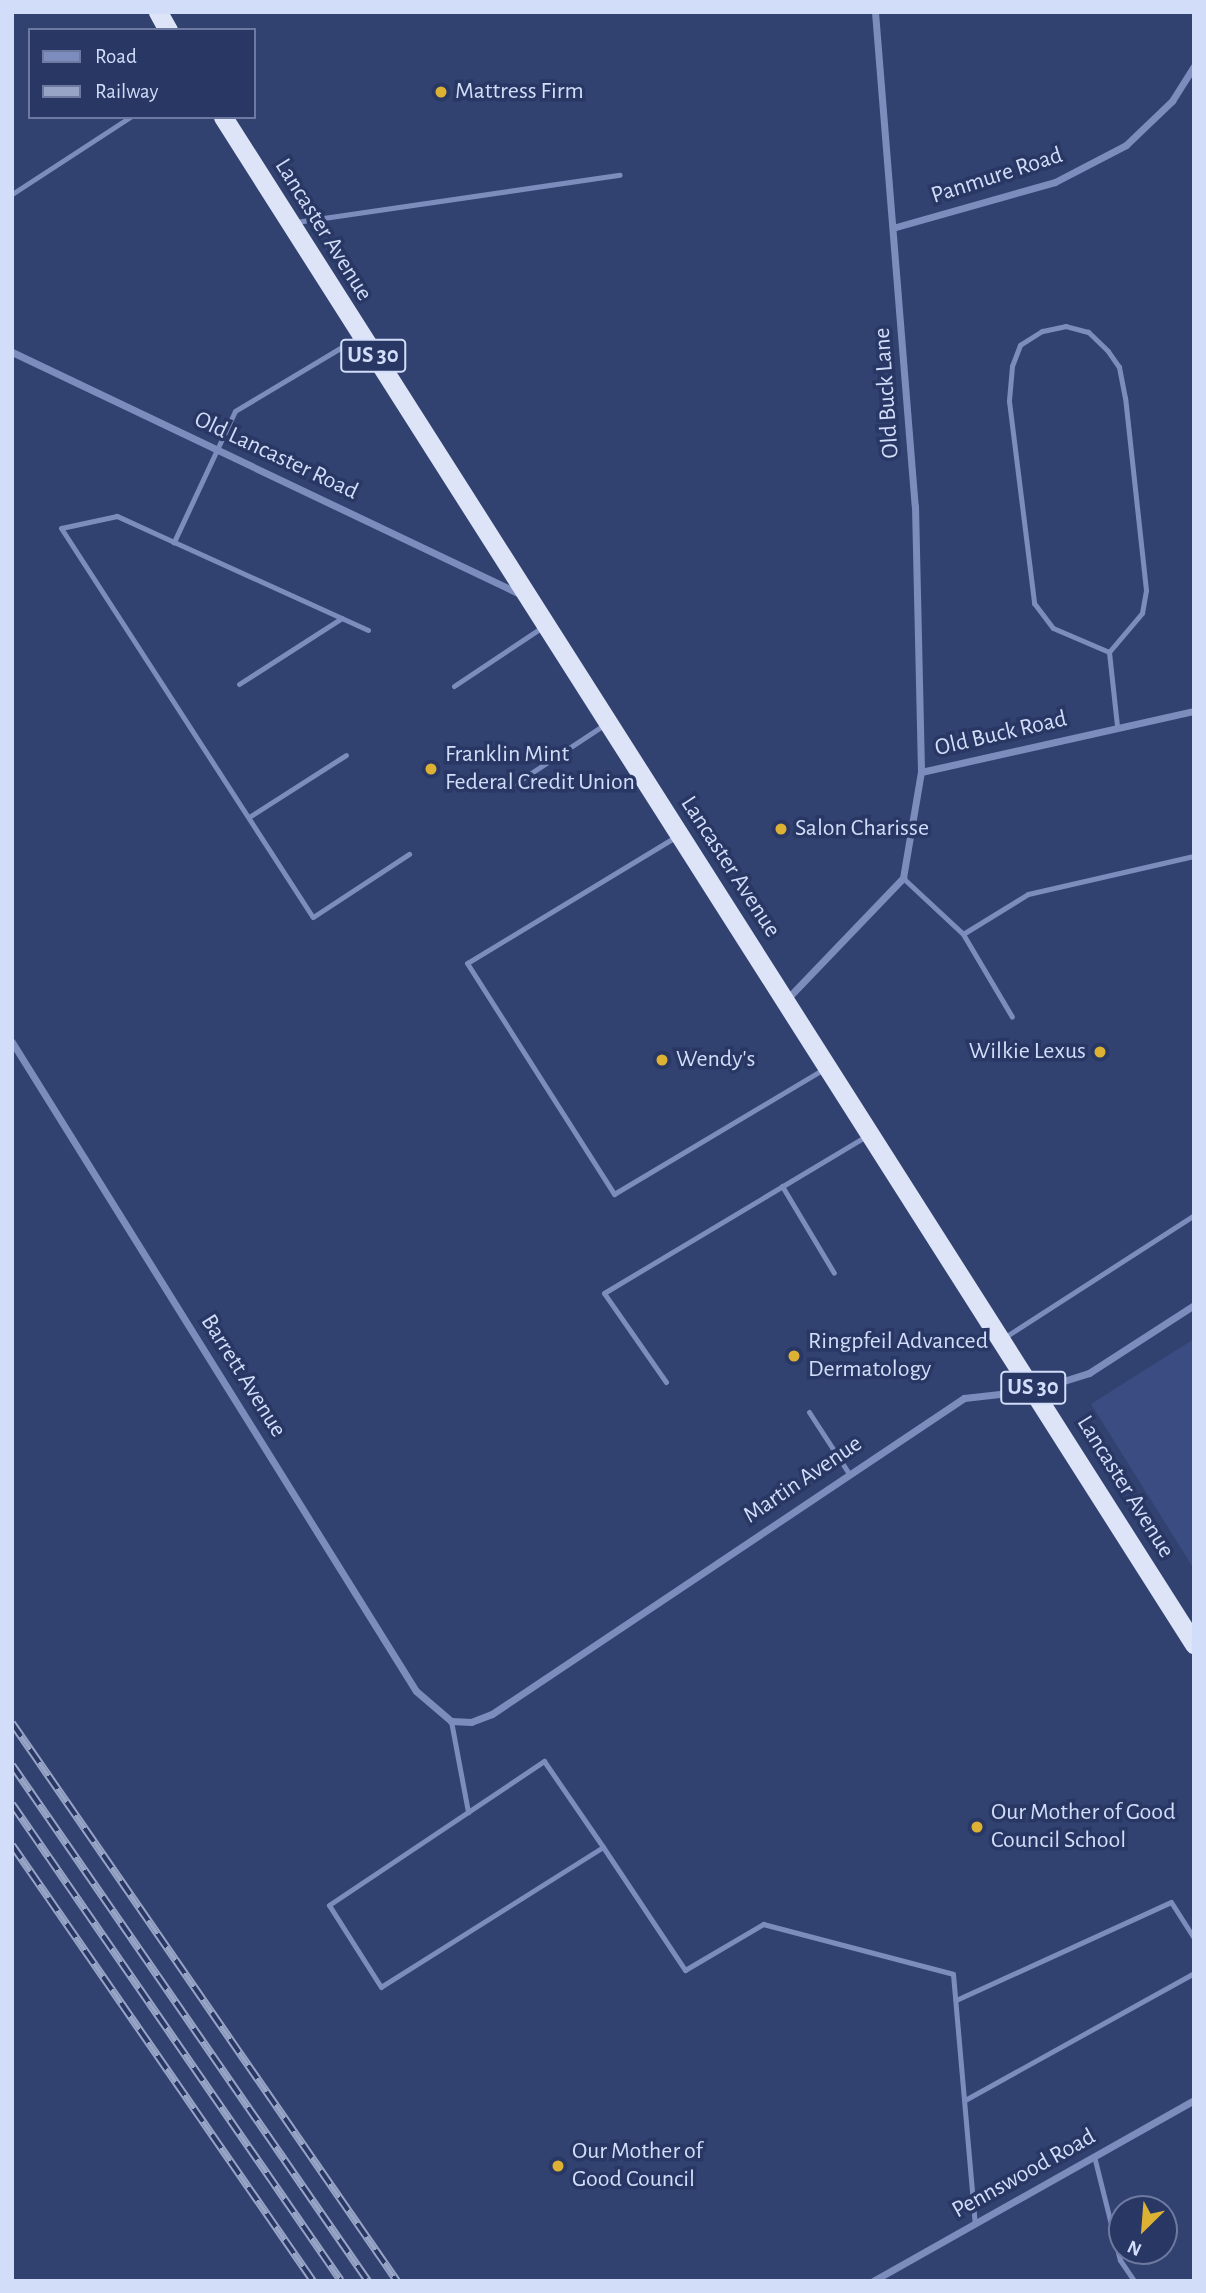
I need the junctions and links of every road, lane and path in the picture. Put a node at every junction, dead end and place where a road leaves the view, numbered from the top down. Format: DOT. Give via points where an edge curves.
graph roads {
  1 [pos="158,12"];
  2 [pos="875,12"];
  3 [pos="168,28"];
  4 [pos="1194,66"];
  5 [pos="127,119"];
  6 [pos="224,119"];
  7 [pos="620,175"];
  8 [pos="12,194"];
  9 [pos="290,223"];
  10 [pos="896,227"];
  11 [pos="360,336"];
  12 [pos="12,352"];
  13 [pos="218,450"];
  14 [pos="174,542"];
  15 [pos="523,595"];
  16 [pos="342,618"];
  17 [pos="544,626"];
  18 [pos="368,630"];
  19 [pos="1109,652"];
  20 [pos="239,684"];
  21 [pos="454,686"];
  22 [pos="1194,711"];
  23 [pos="607,723"];
  24 [pos="1116,726"];
  25 [pos="346,755"];
  26 [pos="922,772"];
  27 [pos="516,783"];
  28 [pos="249,817"];
  29 [pos="680,834"];
  30 [pos="409,854"];
  31 [pos="1194,856"];
  32 [pos="903,878"];
  33 [pos="963,934"];
  34 [pos="787,999"];
  35 [pos="1012,1017"];
  36 [pos="12,1042"];
  37 [pos="830,1066"];
  38 [pos="871,1132"];
  39 [pos="782,1186"];
  40 [pos="1194,1215"];
  41 [pos="834,1273"];
  42 [pos="1194,1305"];
  43 [pos="1002,1339"];
  44 [pos="666,1382"];
  45 [pos="1035,1390"];
  46 [pos="809,1412"];
  47 [pos="848,1472"];
  48 [pos="1194,1644"];
  49 [pos="451,1721"];
  50 [pos="468,1812"];
  51 [pos="603,1847"];
  52 [pos="1194,1938"];
  53 [pos="1194,1973"];
  54 [pos="956,2000"];
  55 [pos="965,2100"];
  56 [pos="1194,2100"];
  57 [pos="1094,2156"];
  58 [pos="975,2223"];
  59 [pos="877,2280"];
  60 [pos="1134,2281"];
  1 -- 3 [label="highway"];
  2 -- 10 [label="street, Old Buck Lane"];
  4 -- 10 [label="street, Panmure Road" via="1172,101 1126,145 1055,182"];
  5 -- 8 [label="lane"];
  6 -- 9 [label="highway, Lancaster Avenue / US 30"];
  7 -- 9 [label="lane"];
  9 -- 11 [label="highway, Lancaster Avenue / US 30"];
  10 -- 26 [label="street, Old Buck Lane" via="915,506"];
  11 -- 13 [label="lane" via="235,411"];
  11 -- 15 [label="highway, Lancaster Avenue / US 30"];
  12 -- 13 [label="street, Old Lancaster Road"];
  13 -- 14 [label="lane"];
  13 -- 15 [label="street, Old Lancaster Road"];
  14 -- 16 [label="lane"];
  14 -- 28 [label="lane" via="117,516 61,528"];
  15 -- 17 [label="highway, Lancaster Avenue / US 30"];
  16 -- 18 [label="lane"];
  16 -- 20 [label="lane"];
  17 -- 21 [label="lane"];
  17 -- 23 [label="highway, Lancaster Avenue / US 30"];
  19 -- 19 [label="lane" via="1053,628 1034,603 1009,401 1012,366 1020,345 1042,331 1066,326 1088,332 1108,351 1119,367 1125,398 1146,590 1142,613"];
  19 -- 24 [label="lane"];
  22 -- 24 [label="street, Old Buck Road"];
  23 -- 27 [label="lane"];
  23 -- 29 [label="highway, Lancaster Avenue / US 30"];
  24 -- 26 [label="street, Old Buck Road"];
  25 -- 28 [label="lane"];
  26 -- 32 [label="street, Old Buck Road"];
  28 -- 30 [label="lane" via="313,917"];
  29 -- 34 [label="highway, Lancaster Avenue / US 30"];
  29 -- 37 [label="lane" via="467,963 614,1194"];
  31 -- 33 [label="lane" via="1028,894"];
  32 -- 33 [label="lane"];
  32 -- 34 [label="street"];
  33 -- 35 [label="lane"];
  34 -- 37 [label="highway, Lancaster Avenue / US 30"];
  36 -- 49 [label="street, Barrett Avenue" via="416,1691"];
  37 -- 38 [label="highway, Lancaster Avenue / US 30"];
  38 -- 39 [label="lane"];
  38 -- 43 [label="highway, Lancaster Avenue / US 30"];
  39 -- 41 [label="lane"];
  39 -- 44 [label="lane" via="604,1293"];
  40 -- 43 [label="lane"];
  42 -- 45 [label="street, Martin Avenue" via="1090,1373"];
  43 -- 45 [label="highway, Lancaster Avenue / US 30"];
  45 -- 47 [label="street, Martin Avenue" via="964,1398"];
  45 -- 48 [label="highway, Lancaster Avenue / US 30"];
  46 -- 47 [label="lane"];
  47 -- 49 [label="street, Martin Avenue" via="492,1714 471,1722"];
  49 -- 50 [label="lane"];
  50 -- 51 [label="lane" via="544,1761"];
  50 -- 51 [label="lane" via="329,1905 381,1987"];
  51 -- 54 [label="lane" via="685,1970 764,1924 953,1974"];
  52 -- 54 [label="lane" via="1171,1902"];
  53 -- 55 [label="lane"];
  54 -- 55 [label="lane"];
  55 -- 58 [label="lane"];
  56 -- 57 [label="street, Pennswood Road"];
  57 -- 58 [label="street, Pennswood Road"];
  57 -- 60 [label="lane" via="1120,2260"];
  58 -- 59 [label="street, Pennswood Road"];
}
